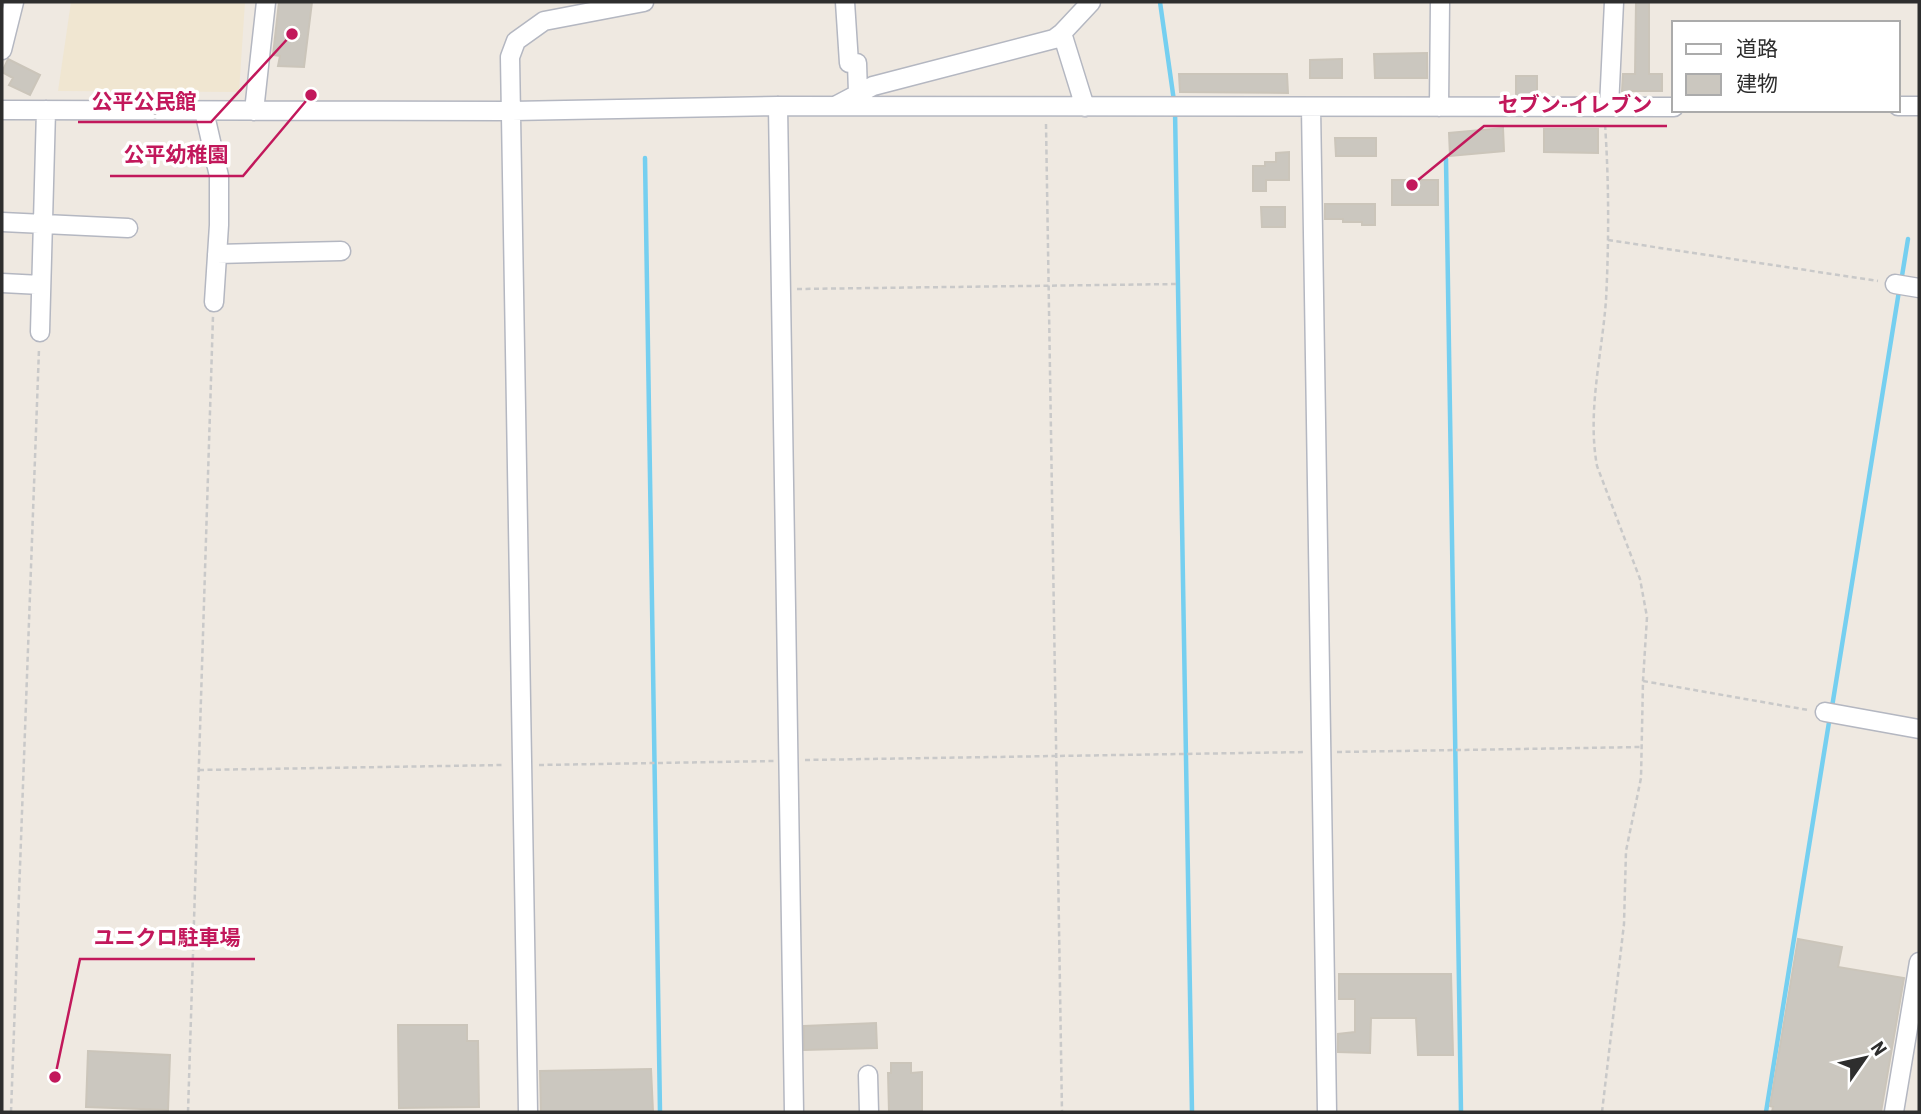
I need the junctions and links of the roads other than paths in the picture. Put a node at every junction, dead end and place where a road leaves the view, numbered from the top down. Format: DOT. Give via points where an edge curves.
graph roads {
  1 [pos="14,2"];
  2 [pos="266,2"];
  3 [pos="643,2"];
  4 [pos="845,2"];
  5 [pos="1440,2"];
  6 [pos="1614,2"];
  7 [pos="1081,6"];
  8 [pos="1062,33"];
  9 [pos="2,50"];
  10 [pos="858,93"];
  11 [pos="778,106"];
  12 [pos="836,106"];
  13 [pos="1900,106"];
  14 [pos="1919,106"];
  15 [pos="1085,107"];
  16 [pos="1311,107"];
  17 [pos="1439,107"];
  18 [pos="1606,107"];
  19 [pos="1672,107"];
  20 [pos="2,110"];
  21 [pos="46,110"];
  22 [pos="204,111"];
  23 [pos="254,111"];
  24 [pos="512,111"];
  25 [pos="2,222"];
  26 [pos="44,224"];
  27 [pos="128,228"];
  28 [pos="341,251"];
  29 [pos="217,254"];
  30 [pos="2,283"];
  31 [pos="1895,284"];
  32 [pos="41,285"];
  33 [pos="1919,288"];
  34 [pos="214,302"];
  35 [pos="40,332"];
  36 [pos="1825,712"];
  37 [pos="1919,729"];
  38 [pos="1919,962"];
  39 [pos="868,1074"];
  40 [pos="528,1112"];
  41 [pos="794,1112"];
  42 [pos="869,1112"];
  43 [pos="1327,1112"];
  44 [pos="1894,1112"];
  1 -- 9 [label="street"];
  2 -- 23 [label="street"];
  3 -- 24 [label="street" via="544,21 516,41 510,57"];
  4 -- 10 [label="street" via="849,63 857,63"];
  5 -- 17 [label="street"];
  6 -- 18 [label="street"];
  7 -- 8 [label="street"];
  8 -- 10 [label="street"];
  8 -- 15 [label="street"];
  10 -- 12 [label="street"];
  11 -- 12 [label="street"];
  11 -- 24 [label="street"];
  11 -- 41 [label="street"];
  12 -- 15 [label="street"];
  13 -- 14 [label="street"];
  15 -- 16 [label="street"];
  16 -- 17 [label="street"];
  16 -- 43 [label="street"];
  17 -- 18 [label="street"];
  18 -- 19 [label="street"];
  20 -- 21 [label="street"];
  21 -- 22 [label="street"];
  21 -- 26 [label="street"];
  22 -- 23 [label="street"];
  22 -- 29 [label="street" via="219,176"];
  23 -- 24 [label="street"];
  24 -- 40 [label="street"];
  25 -- 26 [label="street"];
  26 -- 27 [label="street"];
  26 -- 32 [label="street"];
  28 -- 29 [label="street"];
  29 -- 34 [label="street"];
  30 -- 32 [label="street"];
  31 -- 33 [label="street"];
  32 -- 35 [label="street"];
  36 -- 37 [label="street"];
  38 -- 44 [label="street"];
  39 -- 42 [label="street"];
}
